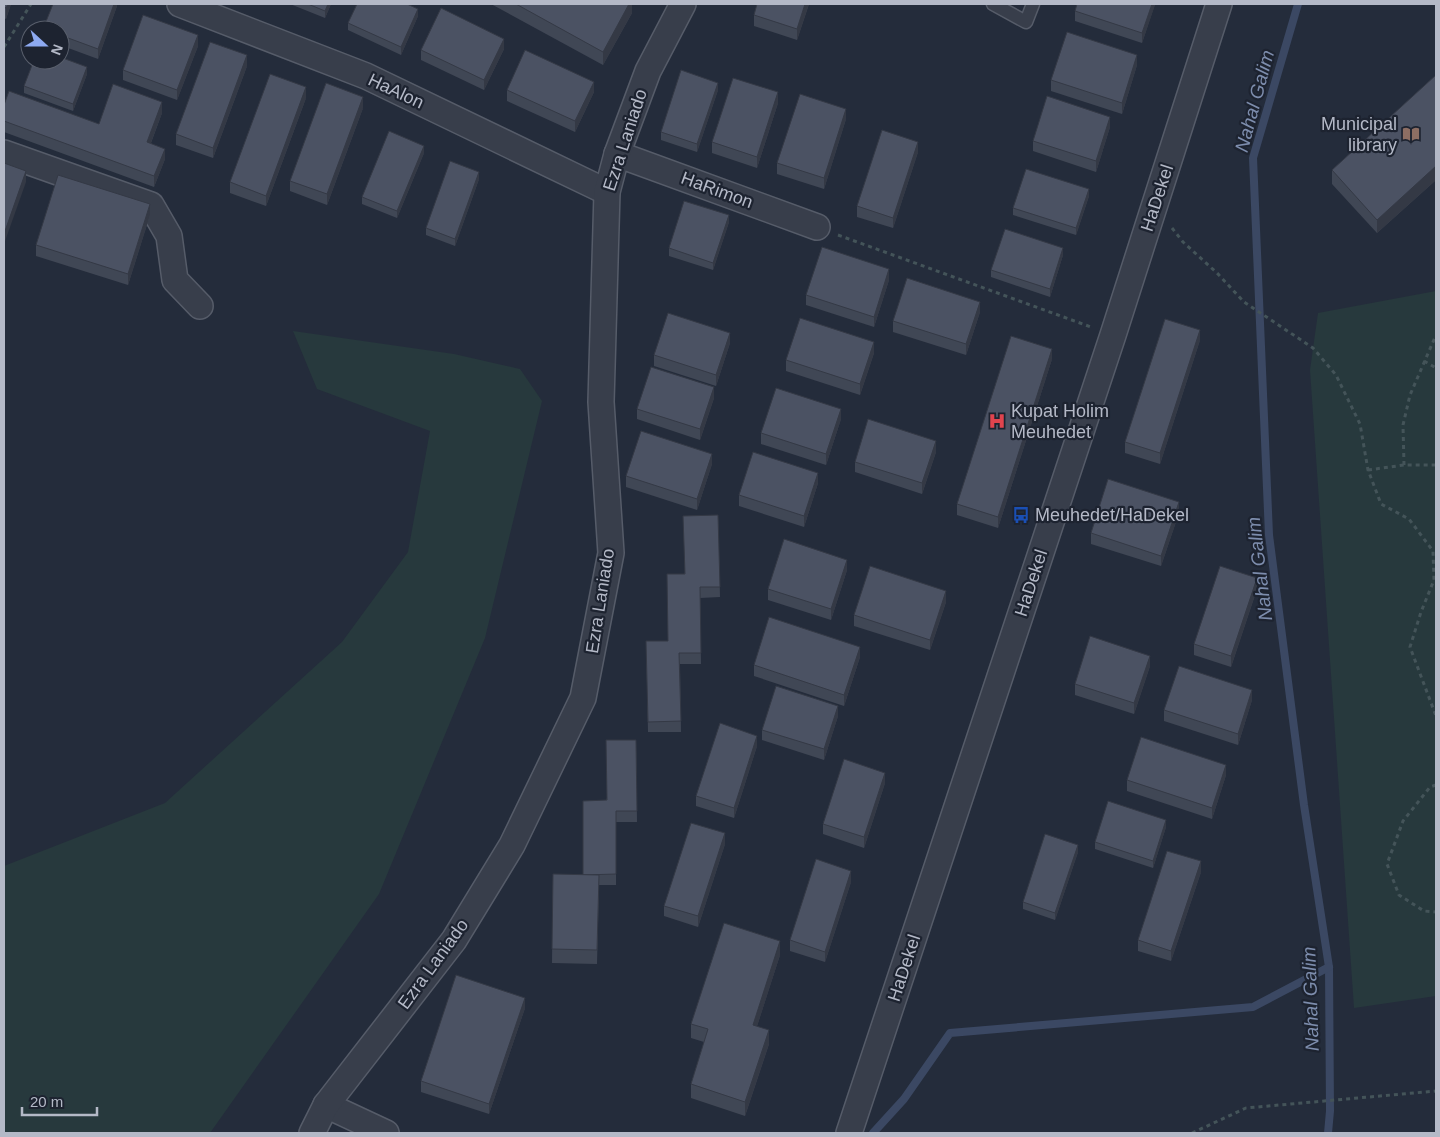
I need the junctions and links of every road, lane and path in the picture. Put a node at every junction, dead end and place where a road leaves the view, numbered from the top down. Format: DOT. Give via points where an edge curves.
graph roads {
  1 [pos="31,4"];
  2 [pos="180,4"];
  3 [pos="683,4"];
  4 [pos="993,4"];
  5 [pos="1033,4"];
  6 [pos="1219,4"];
  7 [pos="4,47"];
  8 [pos="4,152"];
  9 [pos="617,154"];
  10 [pos="607,192"];
  11 [pos="1154,206"];
  12 [pos="817,227"];
  13 [pos="200,306"];
  14 [pos="1436,335"];
  15 [pos="1113,336"];
  16 [pos="1424,361"];
  17 [pos="1436,368"];
  18 [pos="1404,465"];
  19 [pos="1436,465"];
  20 [pos="1368,470"];
  21 [pos="1436,716"];
  22 [pos="1436,785"];
  23 [pos="1436,912"];
  24 [pos="1436,1090"];
  25 [pos="326,1105"];
  26 [pos="312,1133"];
  27 [pos="386,1133"];
  28 [pos="849,1133"];
  29 [pos="1192,1133"];
  1 -- 7 [label="path"];
  2 -- 10 [label="street, HaAlon" via="366,76"];
  3 -- 9 [label="street, Ezra Laniado" via="648,71"];
  4 -- 5 [label="lane" via="1026,22"];
  6 -- 11 [label="street, HaDekel"];
  8 -- 13 [label="street" via="151,205 169,236 176,280"];
  9 -- 10 [label="street, Ezra Laniado"];
  9 -- 12 [label="street, HaRimon"];
  10 -- 25 [label="street, Ezra Laniado" via="601,402 610,553 583,698 512,845 454,940"];
  11 -- 15 [label="street, HaDekel"];
  11 -- 20 [label="path" via="1184,242 1244,302 1313,348 1336,376 1360,424"];
  12 -- 15 [label="path"];
  14 -- 16 [label="path"];
  15 -- 28 [label="street, HaDekel"];
  16 -- 17 [label="path"];
  16 -- 18 [label="path" via="1410,395 1403,425"];
  18 -- 19 [label="path"];
  18 -- 20 [label="path"];
  20 -- 21 [label="path" via="1381,504 1409,519 1432,551 1434,580 1410,647"];
  22 -- 23 [label="path" via="1430,787 1403,821 1387,864 1398,895 1424,911"];
  24 -- 29 [label="path" via="1246,1108"];
  25 -- 26 [label="street, Ezra Laniado"];
  25 -- 27 [label="street"];
}
